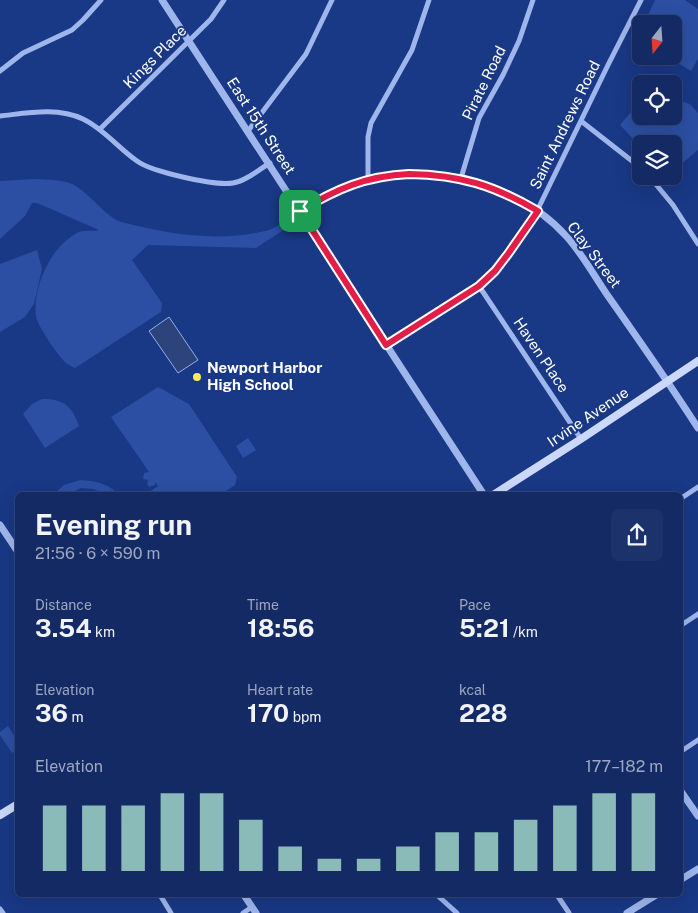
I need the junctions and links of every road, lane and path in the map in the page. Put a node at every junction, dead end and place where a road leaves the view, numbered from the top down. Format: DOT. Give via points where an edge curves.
graph roads {
  1 [pos="101,0"];
  2 [pos="162,0"];
  3 [pos="224,0"];
  4 [pos="332,0"];
  5 [pos="429,0"];
  6 [pos="533,0"];
  7 [pos="641,0"];
  8 [pos="189,41"];
  9 [pos="0,71"];
  10 [pos="0,114"];
  11 [pos="581,121"];
  12 [pos="100,129"];
  13 [pos="248,131"];
  14 [pos="632,161"];
  15 [pos="270,163"];
  16 [pos="461,178"];
  17 [pos="368,180"];
  18 [pos="655,185"];
  19 [pos="300,211"];
  20 [pos="538,211"];
  21 [pos="698,244"];
  22 [pos="479,286"];
  23 [pos="386,345"];
  24 [pos="698,361"];
  25 [pos="668,382"];
  26 [pos="698,428"];
  27 [pos="581,439"];
  28 [pos="698,487"];
  29 [pos="482,492"];
  30 [pos="498,492"];
  31 [pos="683,497"];
  32 [pos="0,525"];
  33 [pos="15,548"];
  34 [pos="698,614"];
  35 [pos="683,624"];
  36 [pos="698,740"];
  37 [pos="683,750"];
  38 [pos="683,794"];
  39 [pos="15,806"];
  40 [pos="0,815"];
  41 [pos="698,816"];
  42 [pos="698,869"];
  43 [pos="683,878"];
  44 [pos="161,897"];
  45 [pos="245,897"];
  46 [pos="439,897"];
  47 [pos="558,897"];
  48 [pos="654,897"];
  49 [pos="0,909"];
  50 [pos="254,910"];
  51 [pos="639,910"];
  52 [pos="3,913"];
  53 [pos="172,913"];
  54 [pos="243,913"];
  55 [pos="457,913"];
  56 [pos="569,913"];
  57 [pos="627,913"];
  1 -- 9 [label="street" via="72,30 23,52"];
  2 -- 8 [label="street, East 15th Street"];
  3 -- 8 [label="street, Kings Place"];
  4 -- 13 [label="street" via="306,54"];
  5 -- 17 [label="street" via="412,50 371,123"];
  6 -- 16 [label="street, Pirate Road" via="519,41 479,118"];
  7 -- 11 [label="street, Saint Andrews Road"];
  8 -- 12 [label="street, Kings Place"];
  8 -- 13 [label="street, East 15th Street"];
  10 -- 12 [label="street" via="56,111 82,118"];
  11 -- 14 [label="street"];
  11 -- 20 [label="street, Saint Andrews Road"];
  12 -- 15 [label="street" via="149,168 205,182 234,183"];
  13 -- 15 [label="street, East 15th Street"];
  15 -- 19 [label="street, East 15th Street"];
  16 -- 17 [label="street, Clay Street" via="409,174"];
  16 -- 20 [label="street, Clay Street" via="492,187"];
  17 -- 19 [label="street, Clay Street" via="347,186"];
  18 -- 21 [label="street"];
  19 -- 23 [label="street, East 15th Street"];
  20 -- 22 [label="street, Saint Andrews Road" via="504,260"];
  20 -- 25 [label="street, Clay Street" via="567,237"];
  22 -- 23 [label="street, Saint Andrews Road"];
  22 -- 27 [label="street, Haven Place"];
  23 -- 29 [label="street, East 15th Street"];
  24 -- 25 [label="main road, Irvine Avenue"];
  25 -- 26 [label="street, Clay Street"];
  25 -- 27 [label="main road, Irvine Avenue"];
  27 -- 30 [label="main road, Irvine Avenue"];
  28 -- 31 [label="street"];
  32 -- 33 [label="street"];
  34 -- 35 [label="street"];
  36 -- 37 [label="street"];
  38 -- 41 [label="street"];
  39 -- 40 [label="main road"];
  42 -- 43 [label="street"];
  44 -- 53 [label="street"];
  45 -- 50 [label="street"];
  46 -- 55 [label="street"];
  47 -- 56 [label="street"];
  48 -- 51 [label="street"];
  49 -- 52 [label="street"];
  50 -- 54 [label="street"];
  51 -- 57 [label="street"];
}
